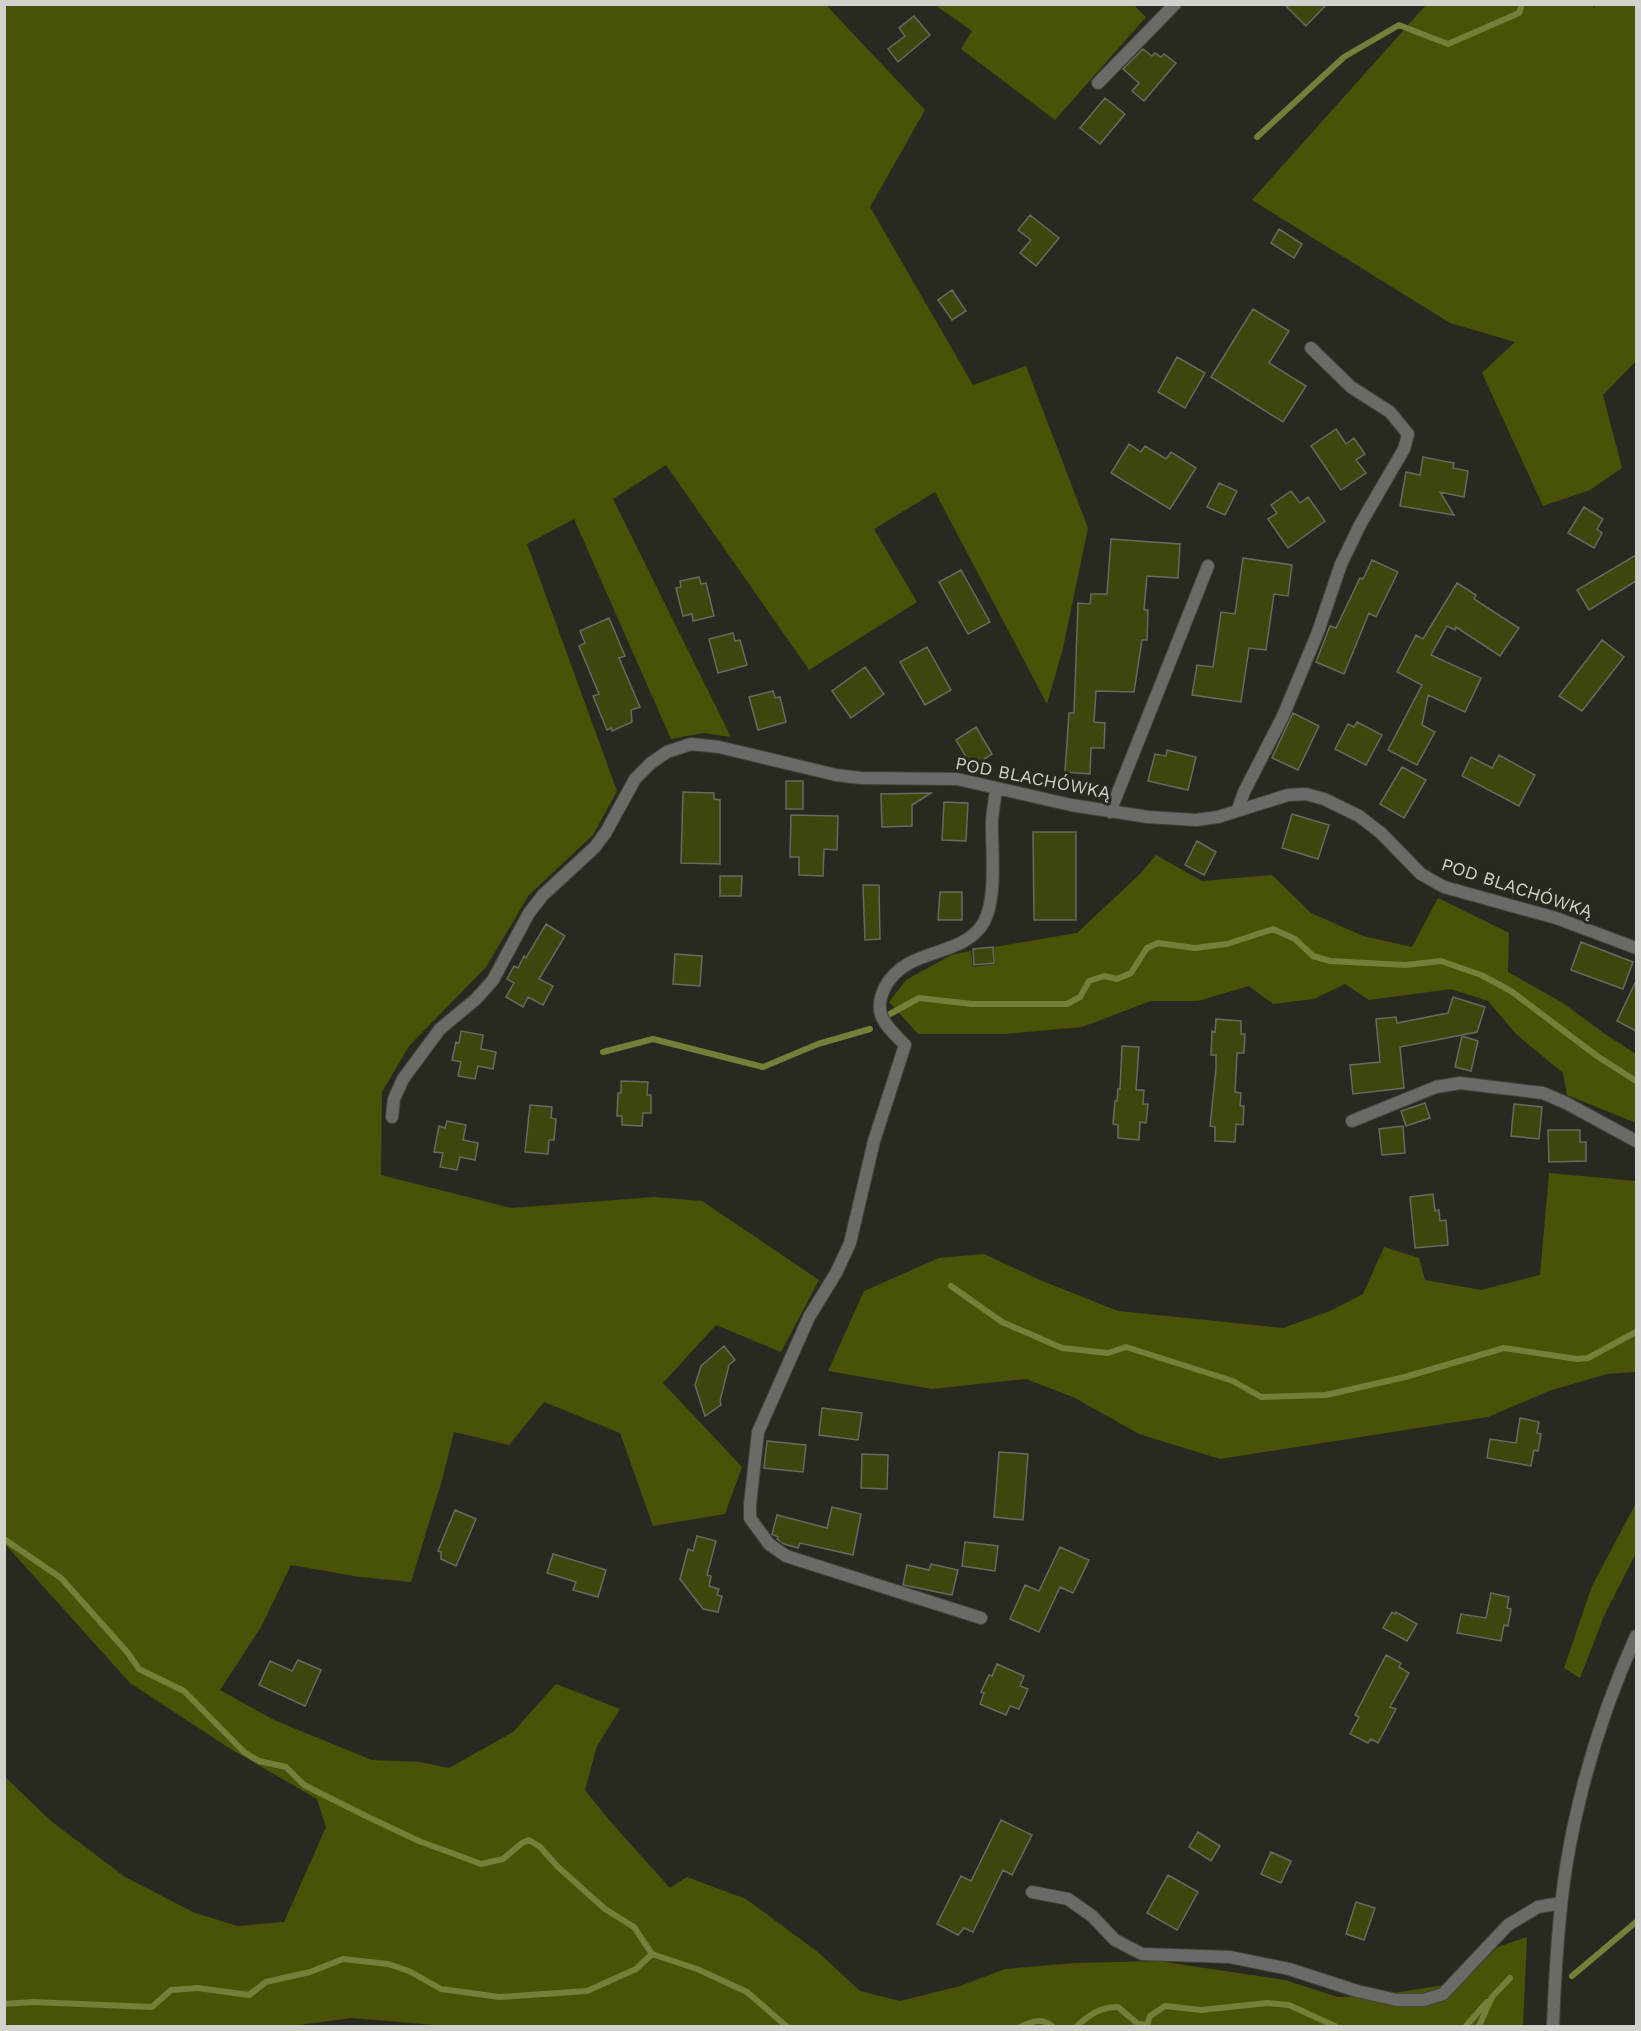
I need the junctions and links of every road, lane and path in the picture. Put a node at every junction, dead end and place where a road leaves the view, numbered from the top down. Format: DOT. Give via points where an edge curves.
graph roads {
  1 [pos="1175,4"];
  2 [pos="1098,83"];
  3 [pos="1311,348"];
  4 [pos="1208,566"];
  5 [pos="996,788"];
  6 [pos="1238,809"];
  7 [pos="1110,812"];
  8 [pos="1636,948"];
  9 [pos="392,1117"];
  10 [pos="1352,1121"];
  11 [pos="1636,1141"];
  12 [pos="981,1618"];
  13 [pos="1636,1636"];
  14 [pos="1032,1892"];
  15 [pos="1561,1903"];
  16 [pos="1553,2026"];
  1 -- 2 [label="street"];
  3 -- 6 [label="street" via="1351,387 1390,412 1408,434 1404,449 1341,564 1283,716"];
  4 -- 7 [label="street"];
  5 -- 7 [label="street, POD BLACHÓWKĄ"];
  5 -- 9 [label="street, POD BLACHÓWKĄ" via="957,779 836,775 706,744 691,744 667,752 635,779 595,847 529,913 493,980 440,1029 403,1079 394,1099"];
  5 -- 12 [label="street" via="991,889 980,927 960,943 910,962 891,976 882,993 878,1010 881,1018 905,1044 874,1141 850,1243 809,1317 758,1432 750,1505 750,1518 756,1527 769,1544 786,1556"];
  6 -- 7 [label="street, POD BLACHÓWKĄ" via="1196,820"];
  6 -- 8 [label="street, POD BLACHÓWKĄ" via="1288,795 1324,799 1359,816 1421,874 1444,887 1556,918"];
  10 -- 11 [label="street" via="1436,1087 1460,1083 1544,1093"];
  13 -- 15 [label="street" via="1589,1765"];
  14 -- 15 [label="street" via="1068,1899 1115,1940 1142,1954 1230,1957 1289,1969 1357,1991 1424,2001 1443,1994 1508,1925 1538,1907"];
  15 -- 16 [label="street"];
}
